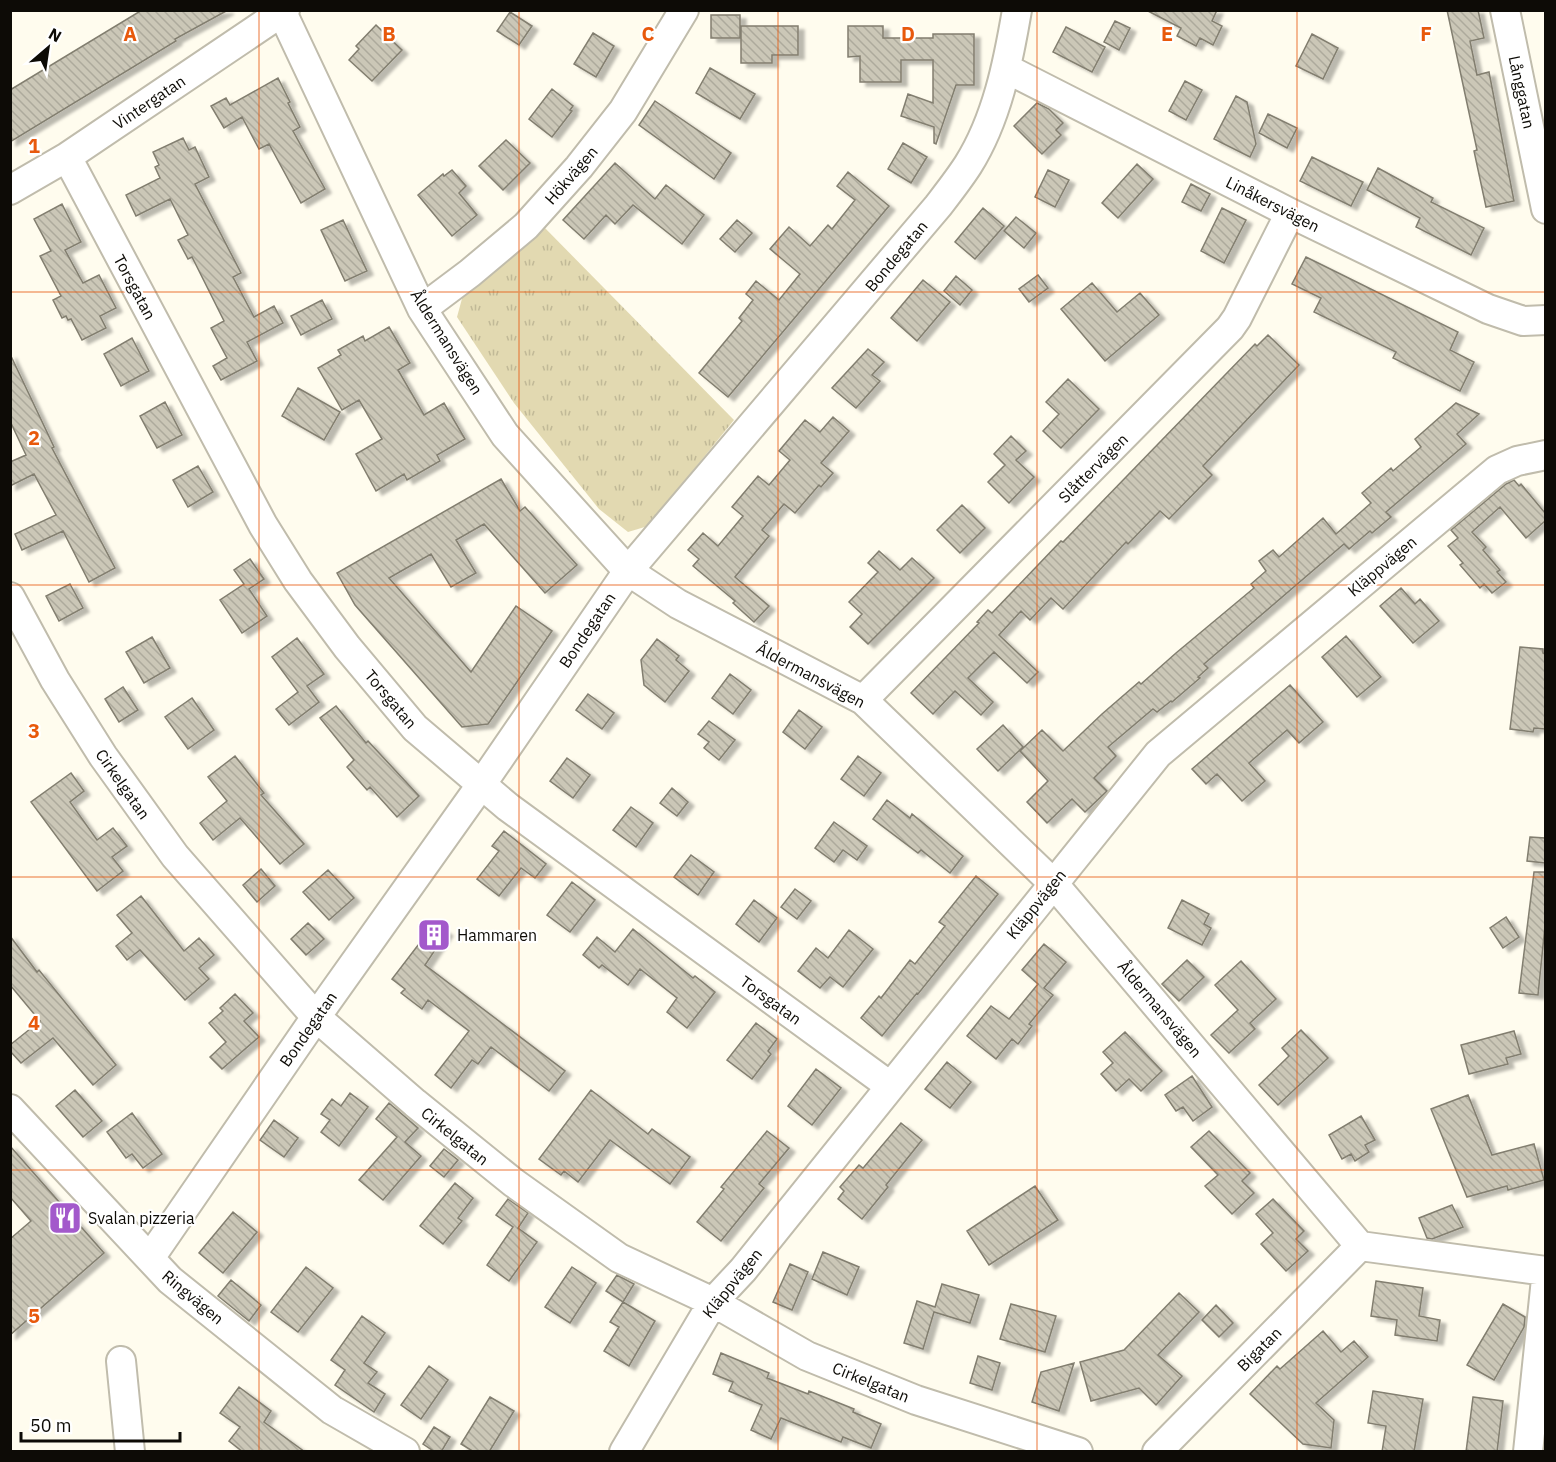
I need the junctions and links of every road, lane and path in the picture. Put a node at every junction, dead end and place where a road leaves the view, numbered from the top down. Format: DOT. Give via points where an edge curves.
graph roads {
  1 [pos="684,10"];
  2 [pos="1017,10"];
  3 [pos="1505,10"];
  4 [pos="283,11"];
  5 [pos="1006,69"];
  6 [pos="67,157"];
  7 [pos="10,190"];
  8 [pos="1545,209"];
  9 [pos="1290,213"];
  10 [pos="422,309"];
  11 [pos="1545,320"];
  12 [pos="1545,455"];
  13 [pos="628,571"];
  14 [pos="10,597"];
  15 [pos="863,700"];
  16 [pos="481,785"];
  17 [pos="1053,883"];
  18 [pos="316,1017"];
  19 [pos="890,1086"];
  20 [pos="10,1109"];
  21 [pos="1360,1246"];
  22 [pos="150,1258"];
  23 [pos="1545,1271"];
  24 [pos="1545,1279"];
  25 [pos="713,1302"];
  26 [pos="122,1361"];
  27 [pos="130,1452"];
  28 [pos="405,1452"];
  29 [pos="624,1452"];
  30 [pos="1078,1452"];
  31 [pos="1157,1452"];
  32 [pos="1528,1452"];
  1 -- 10 [label="street, Hökvägen" via="623,111 579,167 526,226"];
  2 -- 5 [label="street, Bondegatan"];
  3 -- 8 [label="street, Långgatan"];
  4 -- 6 [label="street, Vintergatan"];
  4 -- 10 [label="street, Åldermansvägen"];
  5 -- 9 [label="street, Linåkersvägen"];
  5 -- 13 [label="street, Bondegatan" via="992,113 969,163 938,207"];
  6 -- 7 [label="street, Vintergatan"];
  6 -- 16 [label="street, Torsgatan" via="263,525 298,581 415,728"];
  9 -- 11 [label="street, Linåkersvägen" via="1488,309 1523,321"];
  9 -- 15 [label="street, Slåttervägen" via="1230,328"];
  10 -- 13 [label="street, Åldermansvägen" via="506,435"];
  12 -- 17 [label="street, Kläppvägen" via="1497,470 1158,754"];
  13 -- 15 [label="street, Åldermansvägen" via="678,604"];
  13 -- 16 [label="street, Bondegatan"];
  14 -- 18 [label="street, Cirkelgatan" via="103,756 175,856"];
  15 -- 17 [label="street, Åldermansvägen"];
  16 -- 18 [label="street, Bondegatan"];
  16 -- 19 [label="street, Torsgatan"];
  17 -- 19 [label="street, Kläppvägen"];
  17 -- 21 [label="street, Åldermansvägen"];
  18 -- 22 [label="street, Bondegatan"];
  18 -- 25 [label="street, Cirkelgatan" via="514,1183 619,1258"];
  19 -- 25 [label="street, Kläppvägen"];
  20 -- 22 [label="street, Ringvägen"];
  21 -- 23 [label="street"];
  21 -- 31 [label="street, Bigatan"];
  22 -- 28 [label="street, Ringvägen" via="170,1280 332,1410"];
  24 -- 32 [label="street"];
  25 -- 29 [label="street, Kläppvägen"];
  25 -- 30 [label="street, Cirkelgatan" via="807,1356 916,1401"];
  26 -- 27 [label="street"];
}
